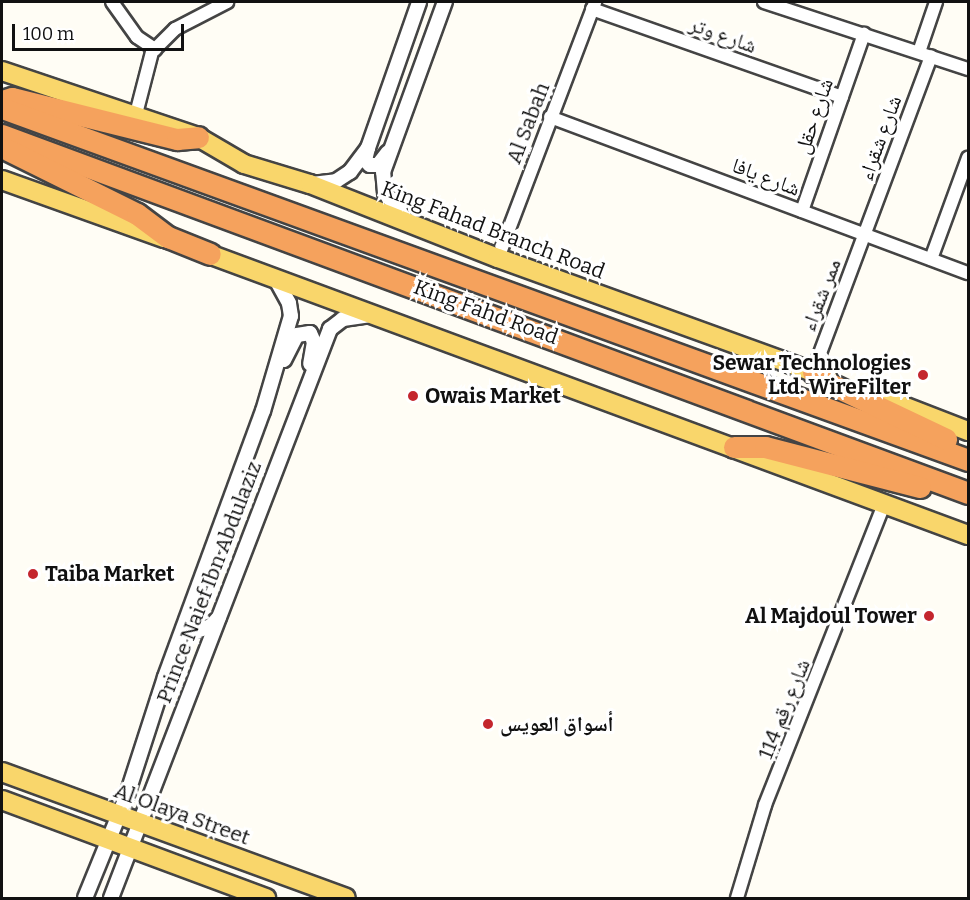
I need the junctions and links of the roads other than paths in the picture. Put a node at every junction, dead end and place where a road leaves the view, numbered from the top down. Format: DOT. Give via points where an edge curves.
graph roads {
  1 [pos="112,2"];
  2 [pos="227,2"];
  3 [pos="419,2"];
  4 [pos="445,2"];
  5 [pos="764,2"];
  6 [pos="936,2"];
  7 [pos="593,5"];
  8 [pos="786,5"];
  9 [pos="864,34"];
  10 [pos="156,49"];
  11 [pos="925,54"];
  12 [pos="969,69"];
  13 [pos="2,71"];
  14 [pos="842,97"];
  15 [pos="2,101"];
  16 [pos="2,108"];
  17 [pos="136,114"];
  18 [pos="550,117"];
  19 [pos="2,135"];
  20 [pos="198,137"];
  21 [pos="392,145"];
  22 [pos="2,148"];
  23 [pos="368,148"];
  24 [pos="969,158"];
  25 [pos="2,180"];
  26 [pos="310,184"];
  27 [pos="802,211"];
  28 [pos="407,221"];
  29 [pos="866,233"];
  30 [pos="210,254"];
  31 [pos="498,258"];
  32 [pos="931,259"];
  33 [pos="969,273"];
  34 [pos="277,281"];
  35 [pos="378,314"];
  36 [pos="813,372"];
  37 [pos="263,411"];
  38 [pos="296,412"];
  39 [pos="969,431"];
  40 [pos="734,447"];
  41 [pos="969,450"];
  42 [pos="969,460"];
  43 [pos="969,493"];
  44 [pos="969,500"];
  45 [pos="885,502"];
  46 [pos="969,535"];
  47 [pos="193,598"];
  48 [pos="226,604"];
  49 [pos="2,771"];
  50 [pos="2,801"];
  51 [pos="118,815"];
  52 [pos="138,822"];
  53 [pos="107,841"];
  54 [pos="128,850"];
  55 [pos="85,898"];
  56 [pos="111,898"];
  57 [pos="263,898"];
  58 [pos="346,898"];
  59 [pos="736,898"];
  1 -- 10 [label="street" via="137,37"];
  2 -- 10 [label="street" via="175,29"];
  3 -- 23 [label="street"];
  4 -- 21 [label="street"];
  5 -- 8 [label="street"];
  6 -- 11 [label="street, شارع شقراء"];
  7 -- 14 [label="street, شارع وتر"];
  7 -- 18 [label="street, Al Sabah"];
  8 -- 9 [label="street"];
  9 -- 11 [label="street"];
  9 -- 14 [label="street, شارع حقل"];
  10 -- 17 [label="street"];
  11 -- 12 [label="street"];
  11 -- 29 [label="street, شارع شقراء"];
  13 -- 17 [label="main road, King Fahad Branch Road"];
  14 -- 27 [label="street, شارع حقل"];
  15 -- 20 [label="highway" via="12,98 177,139"];
  16 -- 42 [label="highway, King Fahd Road"];
  17 -- 20 [label="main road, King Fahad Branch Road"];
  18 -- 27 [label="street, شارع يافا"];
  18 -- 31 [label="street, Al Sabah"];
  19 -- 43 [label="highway, King Fahd Road"];
  20 -- 26 [label="main road, King Fahad Branch Road" via="244,164"];
  21 -- 23 [label="street" via="378,165 365,160"];
  21 -- 28 [label="street" via="383,172 385,193"];
  22 -- 30 [label="highway" via="110,200 168,237"];
  23 -- 26 [label="street" via="350,172 336,181"];
  24 -- 32 [label="street"];
  25 -- 30 [label="main road"];
  26 -- 28 [label="main road, King Fahad Branch Road"];
  27 -- 29 [label="street, شارع يافا"];
  28 -- 31 [label="main road, King Fahad Branch Road"];
  29 -- 32 [label="street, شارع يافا"];
  29 -- 36 [label="street, ممر شقراء"];
  30 -- 34 [label="main road"];
  31 -- 36 [label="main road, King Fahad Branch Road"];
  32 -- 33 [label="street, شارع يافا"];
  34 -- 35 [label="main road"];
  34 -- 37 [label="street, Prince Naief Ibn Abdulaziz" via="291,316"];
  35 -- 38 [label="street, Prince Naief Ibn Abdulaziz" via="343,319 330,329"];
  35 -- 40 [label="main road"];
  36 -- 39 [label="main road, King Fahad Branch Road"];
  36 -- 41 [label="highway" via="826,382"];
  37 -- 38 [label="street" via="297,335 310,333 314,342"];
  37 -- 47 [label="street, Prince Naief Ibn Abdulaziz"];
  38 -- 48 [label="street, Prince Naief Ibn Abdulaziz"];
  40 -- 44 [label="highway" via="765,447"];
  40 -- 45 [label="main road"];
  45 -- 46 [label="main road"];
  45 -- 59 [label="street, شارع رقم 114" via="765,805"];
  47 -- 48 [label="street" via="190,623 198,630 211,626"];
  47 -- 51 [label="street, Prince Naief Ibn Abdulaziz"];
  48 -- 52 [label="street, Prince Naief Ibn Abdulaziz"];
  49 -- 51 [label="main road, Al Olaya Street"];
  50 -- 53 [label="main road"];
  51 -- 52 [label="main road, Al Olaya Street"];
  51 -- 53 [label="street, Prince Naief Ibn Abdulaziz"];
  52 -- 54 [label="street, Prince Naief Ibn Abdulaziz"];
  52 -- 58 [label="main road, Al Olaya Street"];
  53 -- 54 [label="main road"];
  53 -- 55 [label="street, Prince Naief Ibn Abdulaziz"];
  54 -- 56 [label="street, Prince Naief Ibn Abdulaziz"];
  54 -- 57 [label="main road"];
}
